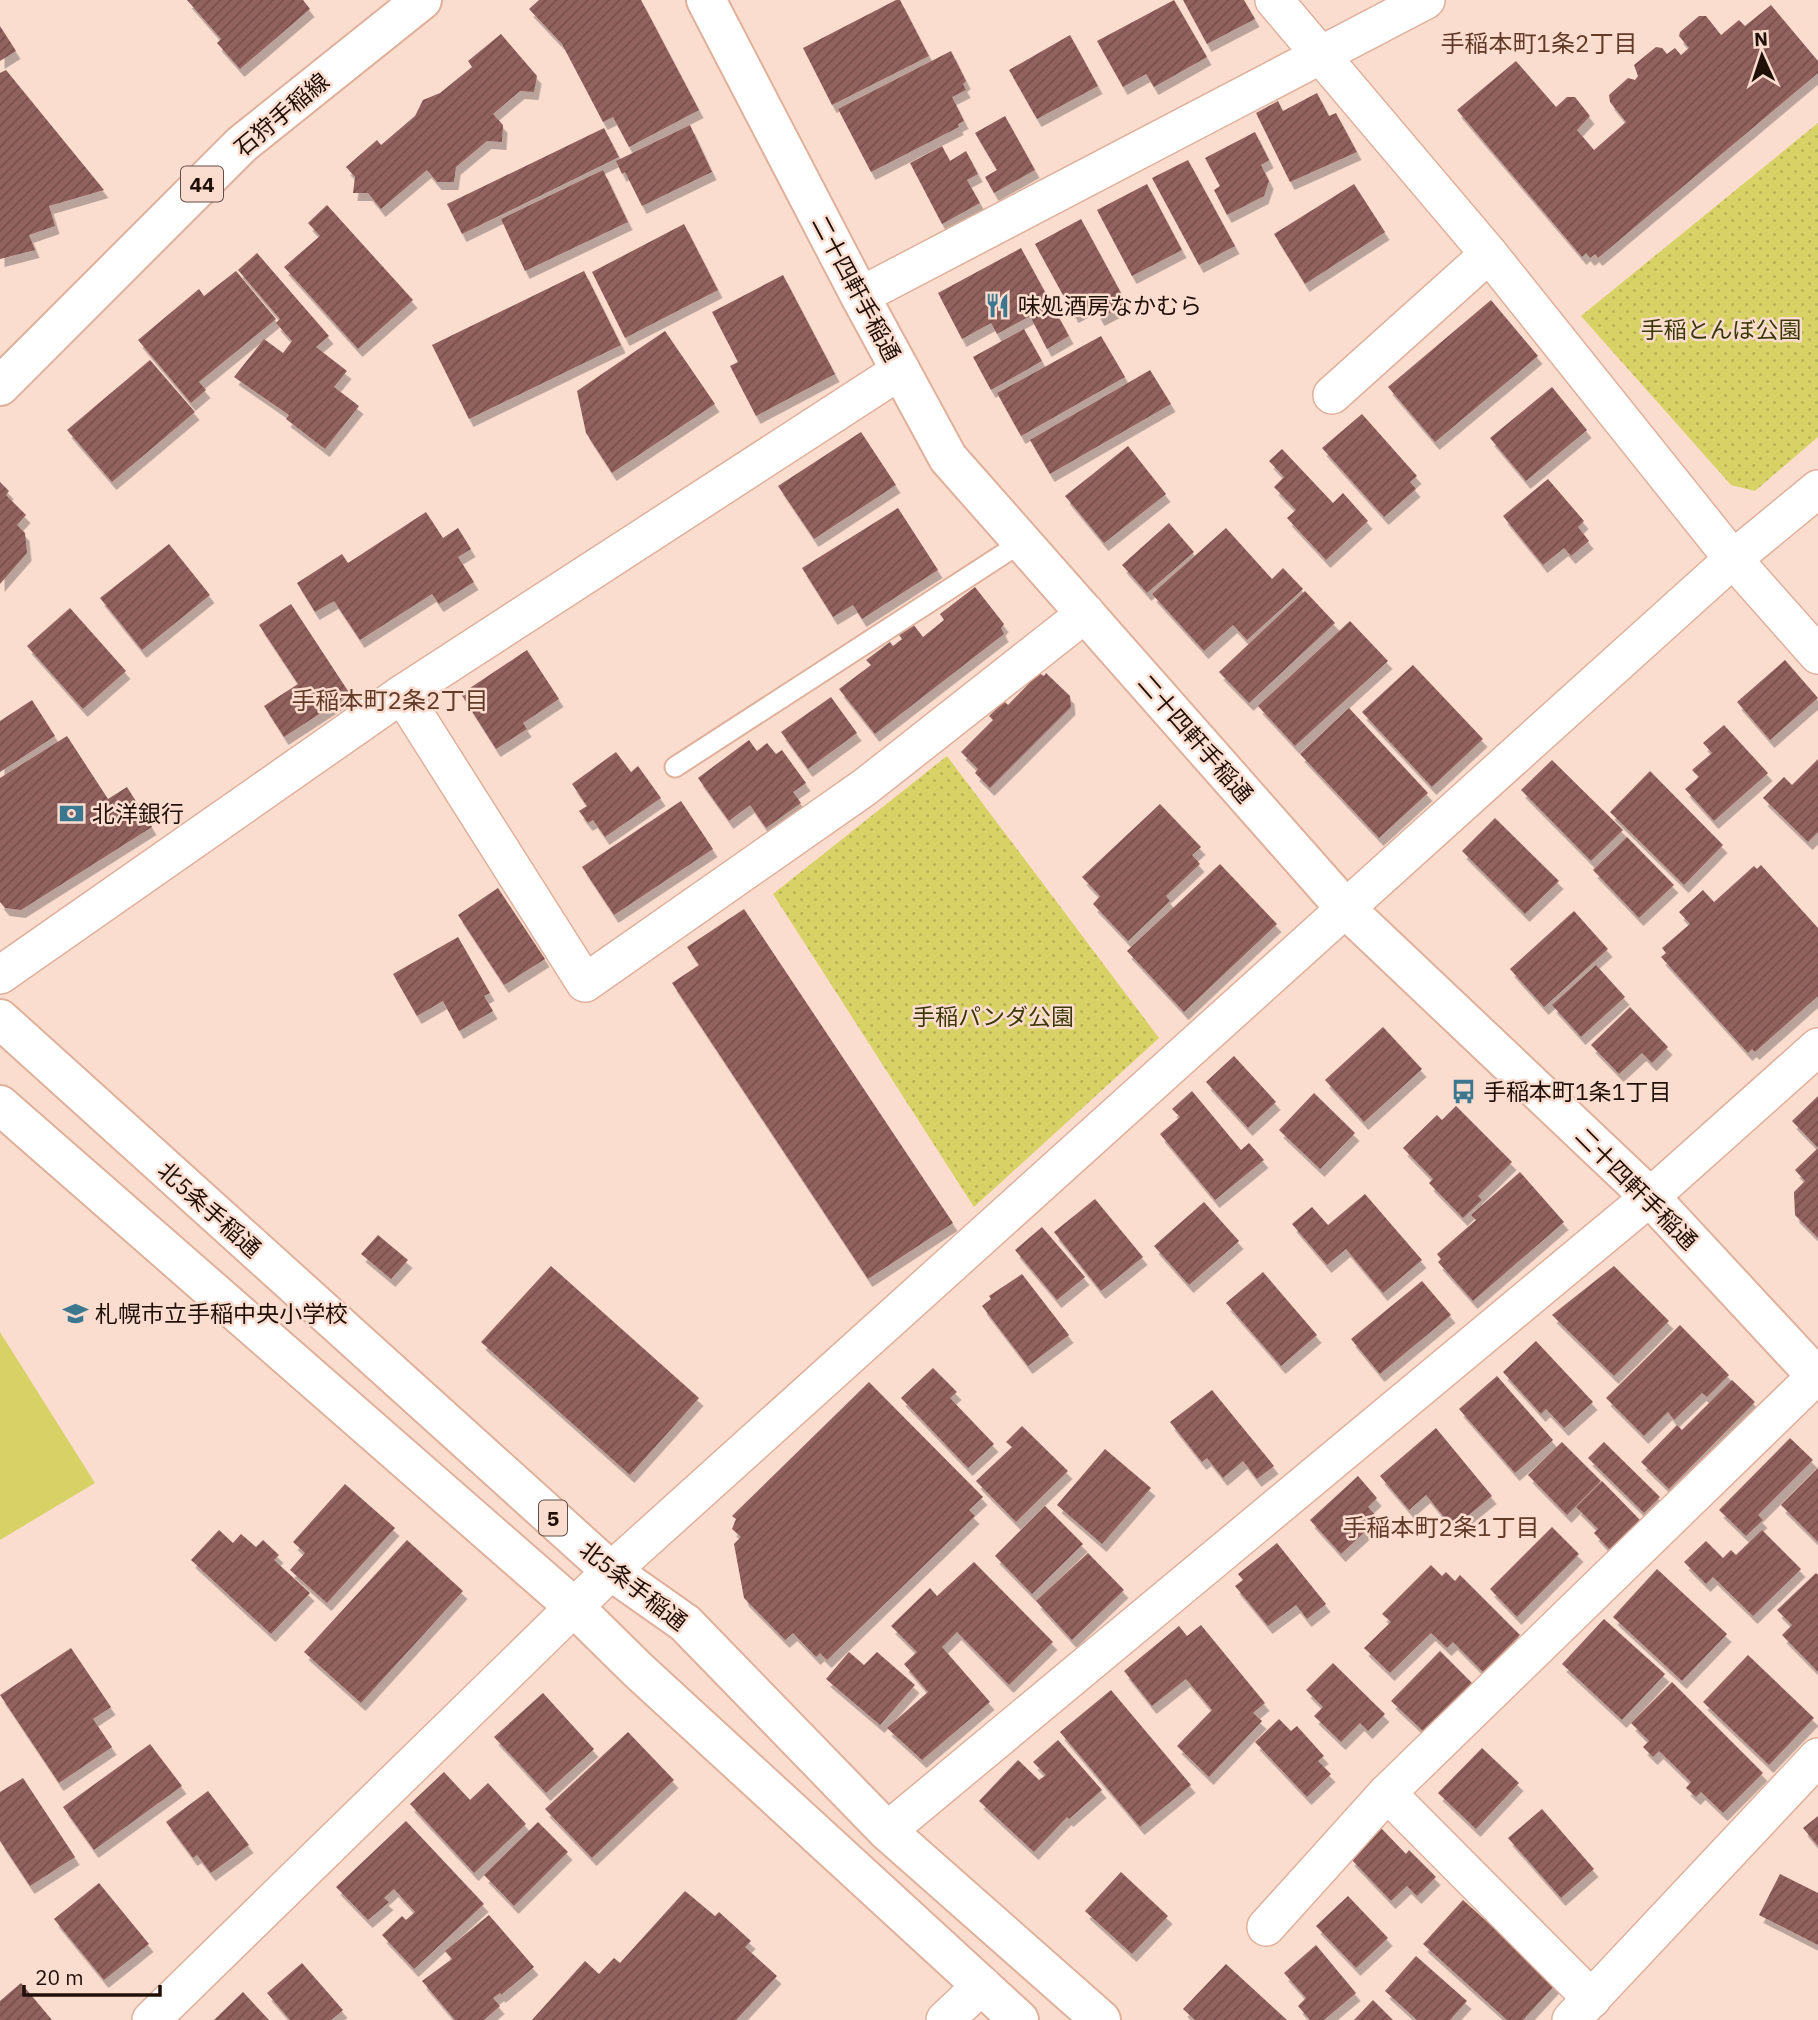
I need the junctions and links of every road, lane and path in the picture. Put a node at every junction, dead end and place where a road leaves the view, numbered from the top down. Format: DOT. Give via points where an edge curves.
graph roads {
  1 [pos="422,0"];
  2 [pos="706,0"];
  3 [pos="1274,0"];
  4 [pos="1426,0"];
  5 [pos="1319,56"];
  6 [pos="1489,254"];
  7 [pos="860,296"];
  8 [pos="901,370"];
  9 [pos="2,378"];
  10 [pos="1332,395"];
  11 [pos="1818,489"];
  12 [pos="1023,542"];
  13 [pos="1733,559"];
  14 [pos="1086,613"];
  15 [pos="1818,656"];
  16 [pos="402,694"];
  17 [pos="675,767"];
  18 [pos="1346,909"];
  19 [pos="0,975"];
  20 [pos="0,1019"];
  21 [pos="1818,1047"];
  22 [pos="0,1105"];
  23 [pos="1650,1197"];
  24 [pos="1817,1377"];
  25 [pos="611,1571"];
  26 [pos="574,1607"];
  27 [pos="1818,1756"];
  28 [pos="1387,1793"];
  29 [pos="887,1831"];
  30 [pos="1266,1927"];
  31 [pos="982,1985"];
  32 [pos="1581,2009"];
  33 [pos="151,2020"];
  34 [pos="945,2020"];
  35 [pos="1019,2020"];
  36 [pos="1101,2020"];
  1 -- 9 [label="main road, 石狩手稲線 / 44" via="242,144"];
  2 -- 7 [label="main road, 二十四軒手稲通"];
  3 -- 5 [label="street"];
  4 -- 5 [label="street"];
  5 -- 6 [label="street"];
  5 -- 7 [label="street"];
  6 -- 10 [label="street"];
  6 -- 13 [label="street"];
  7 -- 8 [label="main road, 二十四軒手稲通"];
  8 -- 12 [label="main road, 二十四軒手稲通" via="948,458"];
  8 -- 16 [label="street"];
  11 -- 13 [label="street"];
  12 -- 14 [label="main road, 二十四軒手稲通"];
  12 -- 17 [label="lane"];
  13 -- 15 [label="street"];
  13 -- 18 [label="street"];
  14 -- 16 [label="street" via="865,787 585,983"];
  14 -- 18 [label="main road, 二十四軒手稲通"];
  16 -- 19 [label="street"];
  18 -- 23 [label="main road, 二十四軒手稲通"];
  18 -- 25 [label="street"];
  20 -- 25 [label="main road, 北5条手稲通 / 5"];
  21 -- 23 [label="street"];
  22 -- 26 [label="main road, 5"];
  23 -- 24 [label="main road, 二十四軒手稲通"];
  23 -- 29 [label="street"];
  24 -- 28 [label="street"];
  25 -- 26 [label="street"];
  25 -- 29 [label="main road, 北5条手稲通 / 5" via="685,1623"];
  26 -- 31 [label="main road, 5"];
  26 -- 33 [label="street"];
  27 -- 32 [label="street"];
  28 -- 30 [label="street"];
  28 -- 32 [label="street"];
  29 -- 36 [label="main road, 北5条手稲通 / 5"];
  31 -- 34 [label="street"];
  31 -- 35 [label="main road, 5"];
}
